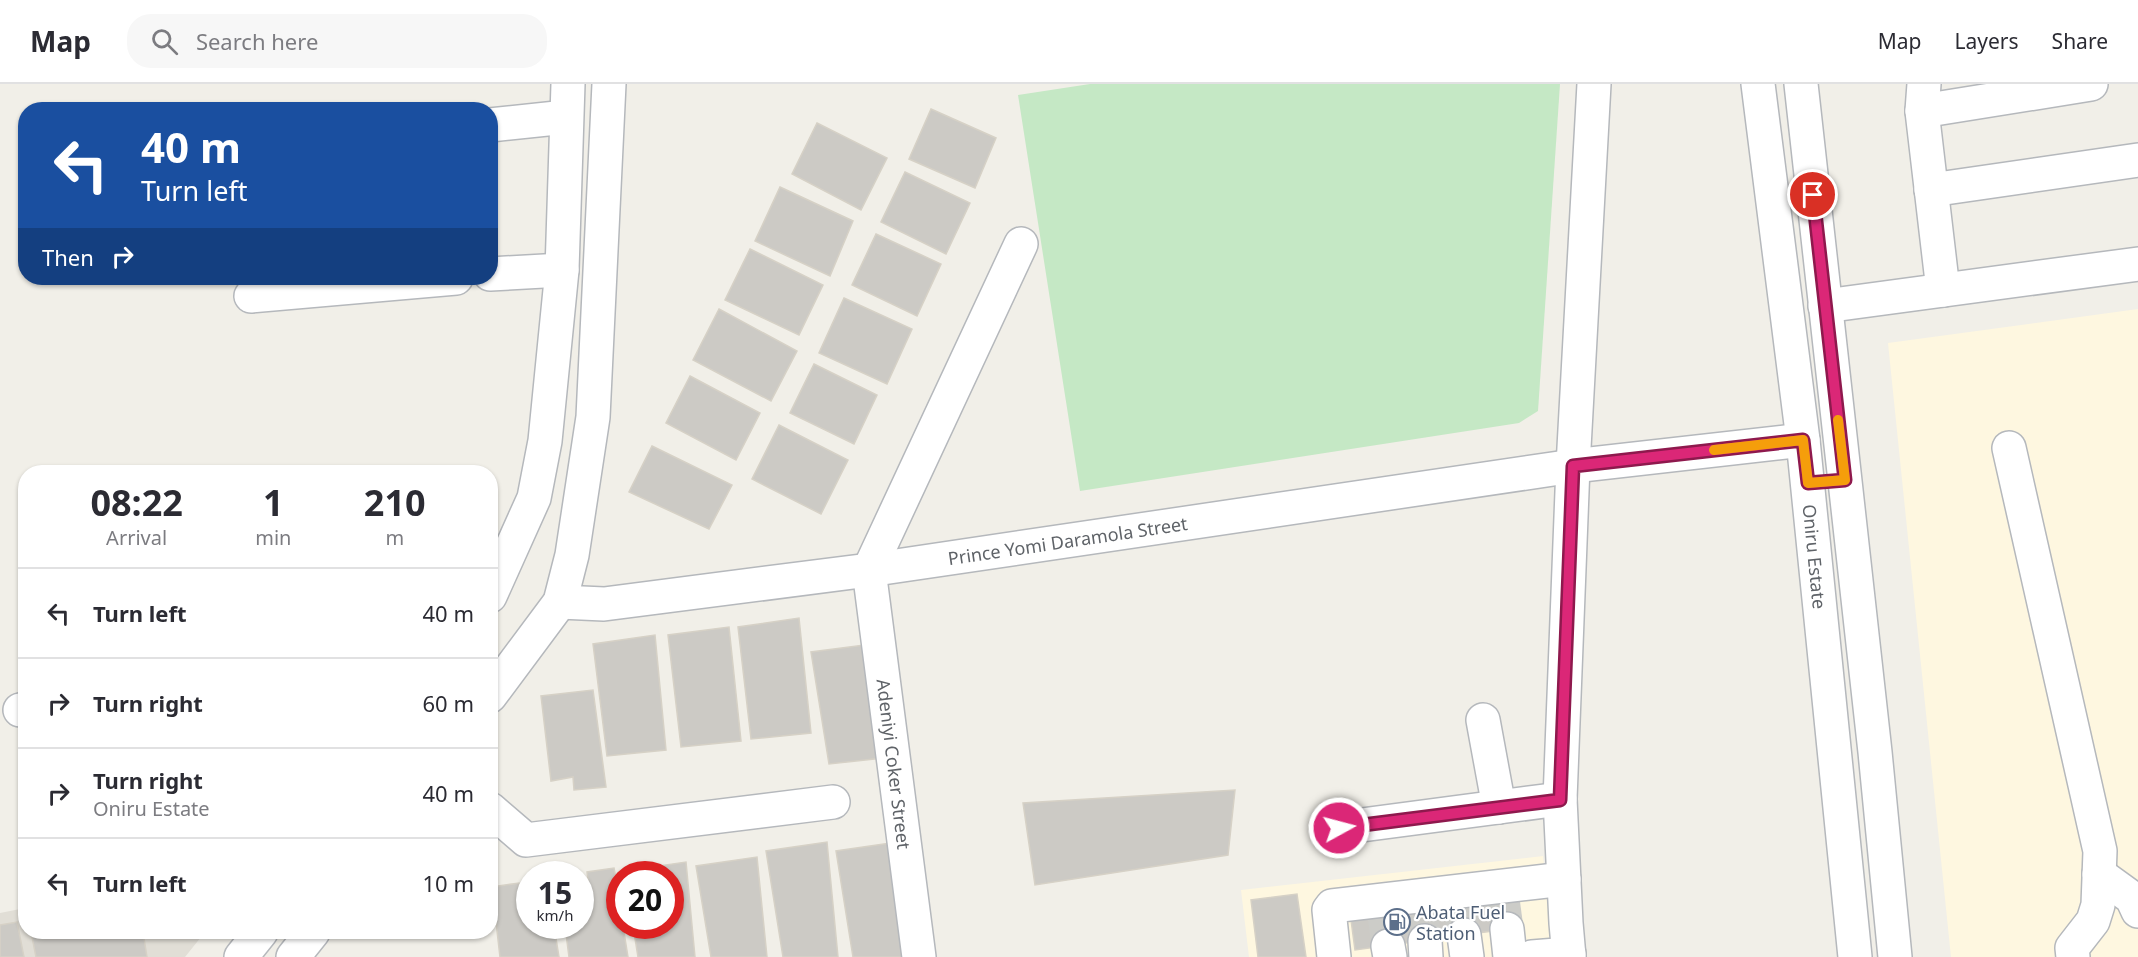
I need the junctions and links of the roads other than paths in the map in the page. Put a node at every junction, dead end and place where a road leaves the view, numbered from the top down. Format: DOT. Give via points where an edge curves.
graph roads {
  1 [pos="568,84"];
  2 [pos="609,84"];
  3 [pos="1594,84"];
  4 [pos="1758,84"];
  5 [pos="1801,84"];
  6 [pos="2091,84"];
  7 [pos="1923,98"];
  8 [pos="566,117"];
  9 [pos="498,124"];
  10 [pos="2138,160"];
  11 [pos="1931,190"];
  12 [pos="1021,244"];
  13 [pos="2138,264"];
  14 [pos="498,270"];
  15 [pos="562,270"];
  16 [pos="376,285"];
  17 [pos="1943,290"];
  18 [pos="251,296"];
  19 [pos="1825,306"];
  20 [pos="1803,440"];
  21 [pos="2009,448"];
  22 [pos="1573,466"];
  23 [pos="1845,480"];
  24 [pos="1808,483"];
  25 [pos="869,570"];
  26 [pos="498,578"];
  27 [pos="560,602"];
  28 [pos="498,685"];
  29 [pos="1483,720"];
  30 [pos="1560,800"];
  31 [pos="833,802"];
  32 [pos="1499,807"];
  33 [pos="498,816"];
  34 [pos="1339,828"];
  35 [pos="2099,874"];
  36 [pos="1564,879"];
  37 [pos="2138,911"];
  38 [pos="1506,917"];
  39 [pos="1463,922"];
  40 [pos="1423,926"];
  41 [pos="1386,930"];
  42 [pos="255,939"];
  43 [pos="307,939"];
  44 [pos="1569,956"];
  45 [pos="241,957"];
  46 [pos="293,957"];
  47 [pos="919,957"];
  48 [pos="1334,957"];
  49 [pos="1532,957"];
  50 [pos="1855,957"];
  51 [pos="1895,957"];
  52 [pos="2073,957"];
  1 -- 8 [label="street"];
  2 -- 27 [label="street" via="593,417 580,513"];
  3 -- 22 [label="street"];
  4 -- 20 [label="street, Oniru Estate"];
  5 -- 19 [label="street"];
  6 -- 7 [label="street"];
  7 -- 11 [label="street"];
  8 -- 9 [label="street"];
  8 -- 15 [label="street"];
  10 -- 11 [label="street"];
  11 -- 17 [label="street"];
  12 -- 25 [label="street"];
  13 -- 17 [label="street"];
  14 -- 15 [label="street"];
  15 -- 26 [label="street" via="545,441 534,498"];
  16 -- 18 [label="street"];
  17 -- 19 [label="street"];
  19 -- 23 [label="street"];
  20 -- 22 [label="street, Prince Yomi Daramola Street"];
  20 -- 24 [label="street, Oniru Estate"];
  21 -- 35 [label="street" via="2100,851"];
  22 -- 25 [label="street, Prince Yomi Daramola Street"];
  22 -- 30 [label="street"];
  23 -- 24 [label="street"];
  23 -- 51 [label="street"];
  24 -- 50 [label="street, Oniru Estate"];
  25 -- 27 [label="street, Prince Yomi Daramola Street" via="604,604"];
  25 -- 47 [label="street, Adeniyi Coker Street"];
  27 -- 28 [label="street"];
  29 -- 32 [label="street"];
  30 -- 32 [label="street"];
  30 -- 36 [label="street"];
  31 -- 33 [label="street" via="526,840"];
  32 -- 34 [label="street"];
  35 -- 37 [label="street" via="2132,898"];
  35 -- 52 [label="street" via="2093,921 2072,948"];
  36 -- 38 [label="street"];
  36 -- 44 [label="street"];
  38 -- 39 [label="street"];
  39 -- 40 [label="street"];
  40 -- 41 [label="street"];
  41 -- 48 [label="street" via="1330,908"];
  42 -- 45 [label="street"];
  43 -- 46 [label="street"];
  44 -- 49 [label="street"];
}
